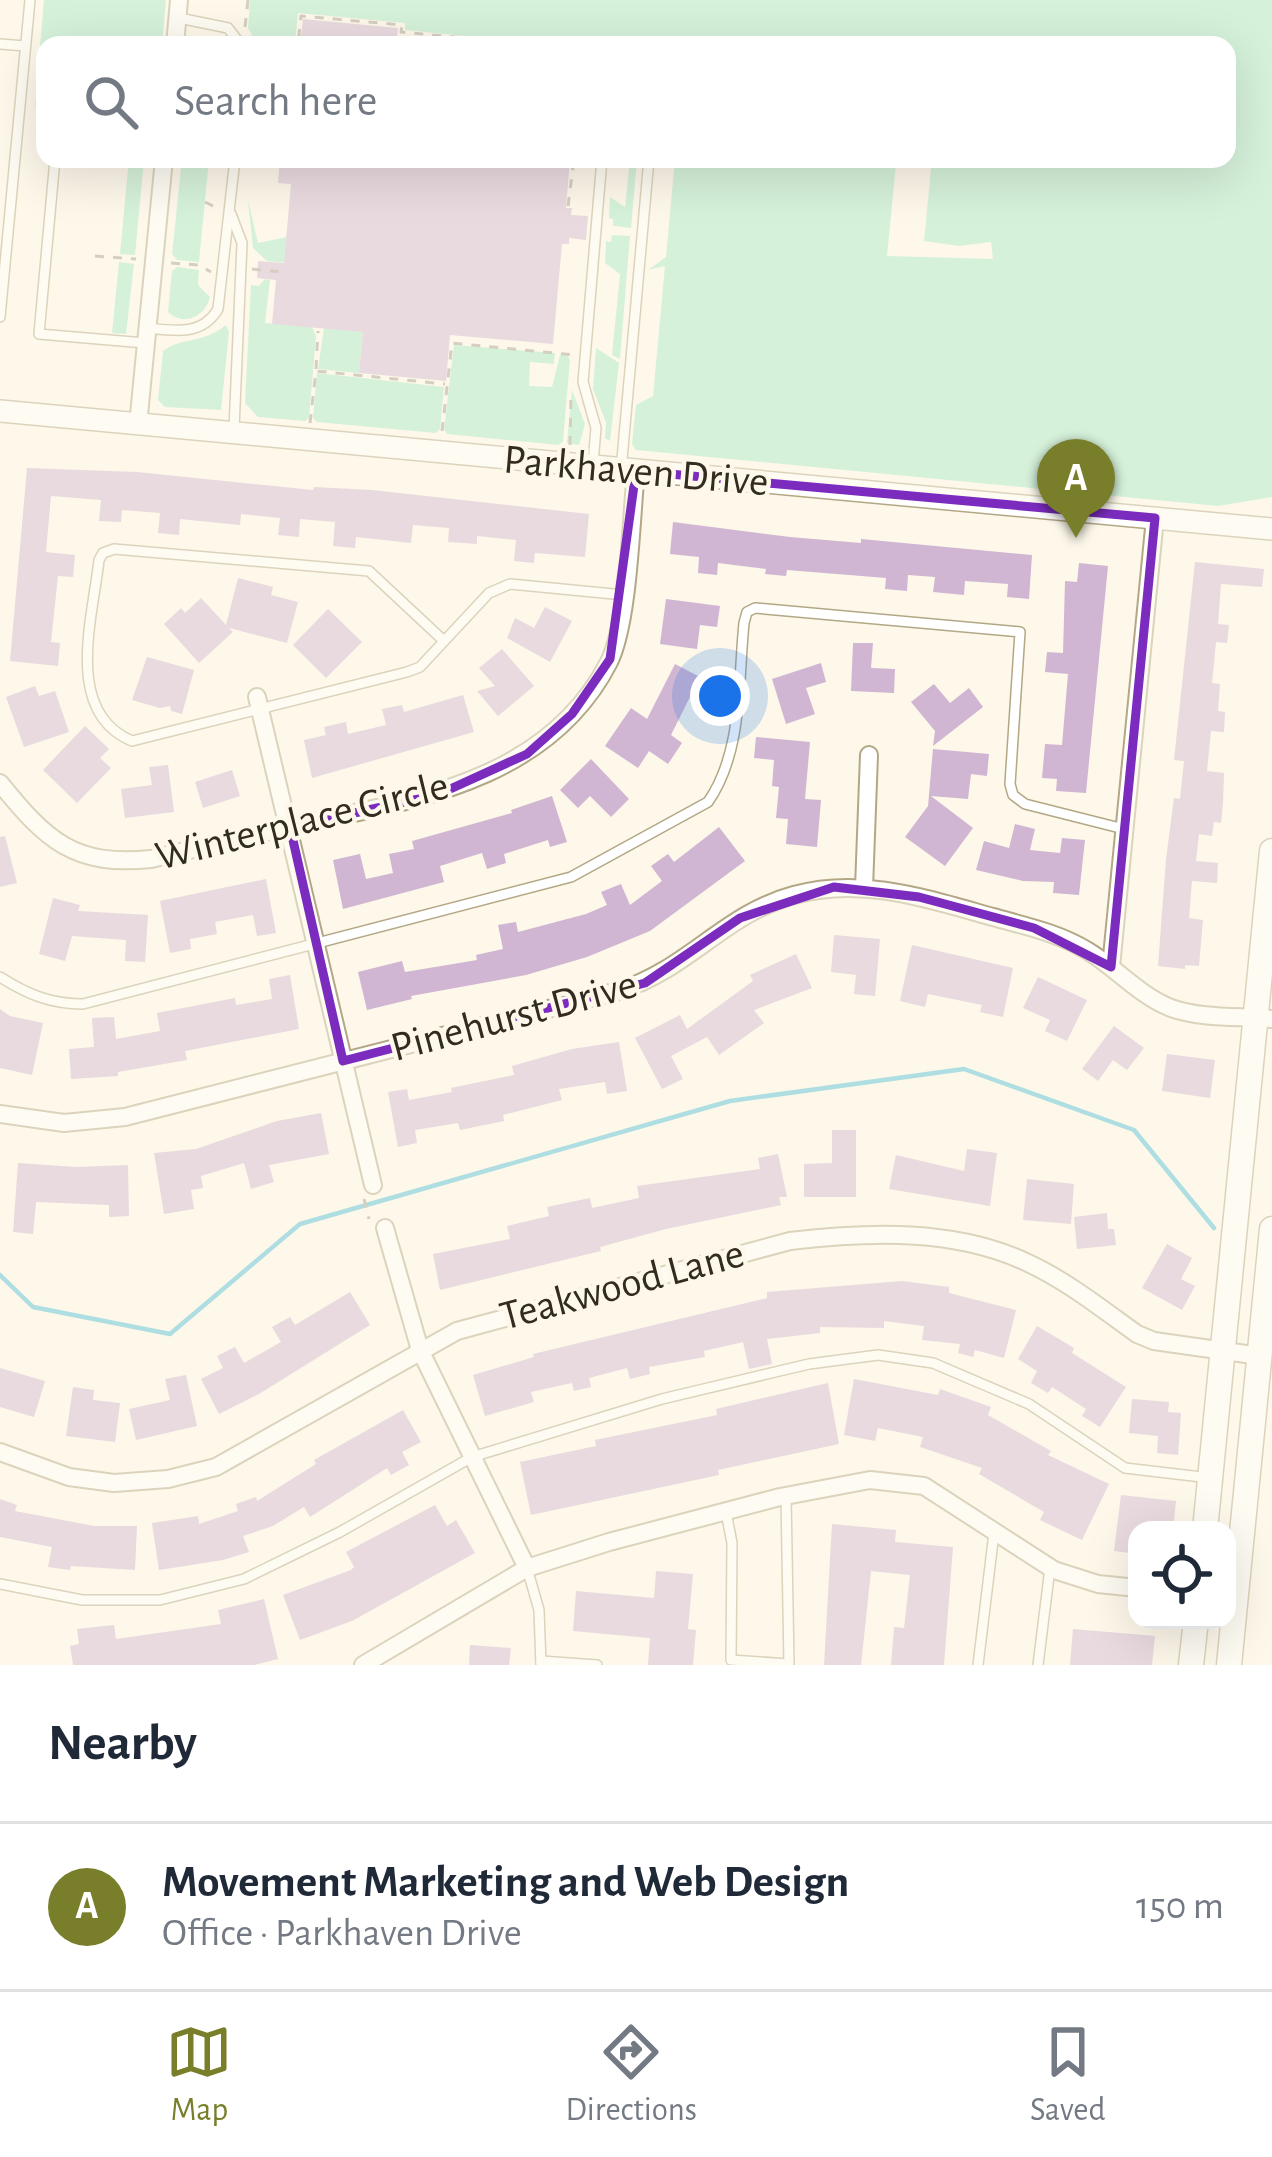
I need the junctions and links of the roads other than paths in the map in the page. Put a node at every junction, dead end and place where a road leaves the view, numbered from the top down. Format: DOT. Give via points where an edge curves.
graph roads {
  1 [pos="30,0"];
  2 [pos="178,9"];
  3 [pos="234,36"];
  4 [pos="0,44"];
  5 [pos="25,46"];
  6 [pos="54,168"];
  7 [pos="163,168"];
  8 [pos="234,168"];
  9 [pos="601,168"];
  10 [pos="648,168"];
  11 [pos="230,211"];
  12 [pos="220,304"];
  13 [pos="241,307"];
  14 [pos="0,317"];
  15 [pos="146,336"];
  16 [pos="0,411"];
  17 [pos="138,425"];
  18 [pos="234,434"];
  19 [pos="593,467"];
  20 [pos="629,470"];
  21 [pos="1155,518"];
  22 [pos="1272,529"];
  23 [pos="624,595"];
  24 [pos="444,641"];
  25 [pos="259,704"];
  26 [pos="869,755"];
  27 [pos="0,783"];
  28 [pos="290,826"];
  29 [pos="1124,829"];
  30 [pos="1272,851"];
  31 [pos="864,887"];
  32 [pos="317,946"];
  33 [pos="1111,967"];
  34 [pos="0,976"];
  35 [pos="1264,1018"];
  36 [pos="343,1061"];
  37 [pos="0,1114"];
  38 [pos="368,1190"];
  39 [pos="378,1229"];
  40 [pos="1272,1229"];
  41 [pos="1232,1257"];
  42 [pos="1270,1260"];
  43 [pos="420,1350"];
  44 [pos="1222,1352"];
  45 [pos="1260,1356"];
  46 [pos="0,1452"];
  47 [pos="472,1457"];
  48 [pos="1210,1478"];
  49 [pos="786,1496"];
  50 [pos="726,1512"];
  51 [pos="1206,1521"];
  52 [pos="994,1529"];
  53 [pos="1236,1564"];
  54 [pos="527,1568"];
  55 [pos="1050,1568"];
  56 [pos="0,1584"];
  57 [pos="1128,1587"];
  58 [pos="1195,1629"];
  59 [pos="1231,1629"];
  60 [pos="541,1663"];
  61 [pos="363,1665"];
  62 [pos="597,1665"];
  63 [pos="978,1665"];
  64 [pos="1038,1665"];
  65 [pos="1191,1665"];
  66 [pos="1229,1665"];
  1 -- 5 [label="lane"];
  2 -- 3 [label="lane"];
  4 -- 5 [label="lane"];
  5 -- 14 [label="lane"];
  6 -- 15 [label="lane" via="39,334"];
  7 -- 15 [label="street"];
  8 -- 11 [label="lane"];
  9 -- 19 [label="lane" via="583,382 596,428"];
  10 -- 20 [label="lane"];
  11 -- 12 [label="lane"];
  11 -- 13 [label="lane" via="242,243"];
  12 -- 13 [label="lane"];
  12 -- 15 [label="lane" via="196,329"];
  13 -- 18 [label="lane"];
  15 -- 17 [label="street"];
  16 -- 17 [label="street, Parkhaven Drive"];
  17 -- 18 [label="street, Parkhaven Drive"];
  18 -- 19 [label="street, Parkhaven Drive"];
  19 -- 20 [label="street, Parkhaven Drive"];
  20 -- 21 [label="street, Parkhaven Drive"];
  20 -- 23 [label="street, Winterplace Circle"];
  21 -- 22 [label="street, Parkhaven Drive"];
  21 -- 29 [label="street"];
  23 -- 24 [label="lane" via="510,584 489,593"];
  23 -- 28 [label="street, Winterplace Circle" via="610,659 572,714 526,754 437,795"];
  24 -- 25 [label="lane" via="407,672"];
  24 -- 25 [label="lane" via="369,571 103,553 85,681 114,729 132,741"];
  25 -- 28 [label="street"];
  26 -- 31 [label="street"];
  27 -- 28 [label="street, Winterplace Circle" via="55,840 116,863"];
  28 -- 32 [label="street"];
  29 -- 32 [label="lane" via="1013,795 1020,632 755,608 744,622 731,754 708,802 572,877"];
  29 -- 33 [label="street"];
  30 -- 35 [label="main road"];
  31 -- 33 [label="street, Pinehurst Drive" via="1034,928"];
  31 -- 36 [label="street, Pinehurst Drive" via="768,904 645,983"];
  32 -- 34 [label="lane" via="83,1004 29,995"];
  32 -- 36 [label="street"];
  33 -- 35 [label="street, Pinehurst Drive" via="1168,1007"];
  35 -- 41 [label="main road"];
  36 -- 37 [label="street, Pinehurst Drive" via="91,1123"];
  36 -- 38 [label="street"];
  39 -- 43 [label="street"];
  40 -- 42 [label="main road"];
  41 -- 42 [label="street"];
  41 -- 44 [label="main road"];
  42 -- 45 [label="main road"];
  43 -- 44 [label="street, Teakwood Lane" via="484,1321 790,1241 898,1234 999,1250 1137,1334"];
  43 -- 46 [label="street, Teakwood Lane" via="254,1448 168,1479 69,1477"];
  43 -- 47 [label="street"];
  44 -- 45 [label="street, Teakwood Lane"];
  44 -- 48 [label="main road"];
  45 -- 53 [label="main road"];
  47 -- 48 [label="lane" via="662,1399 878,1355 933,1363 1029,1404 1125,1468"];
  47 -- 54 [label="street"];
  47 -- 56 [label="lane" via="244,1580 160,1600 82,1600"];
  48 -- 51 [label="main road"];
  49 -- 50 [label="street"];
  49 -- 50 [label="lane" via="789,1664 731,1660"];
  49 -- 52 [label="street" via="896,1480 924,1486"];
  50 -- 54 [label="street"];
  52 -- 55 [label="street"];
  52 -- 63 [label="lane"];
  54 -- 60 [label="lane"];
  54 -- 61 [label="street"];
  55 -- 57 [label="street"];
  55 -- 64 [label="lane"];
  58 -- 65 [label="main road"];
  59 -- 66 [label="main road"];
  60 -- 62 [label="lane"];
}
